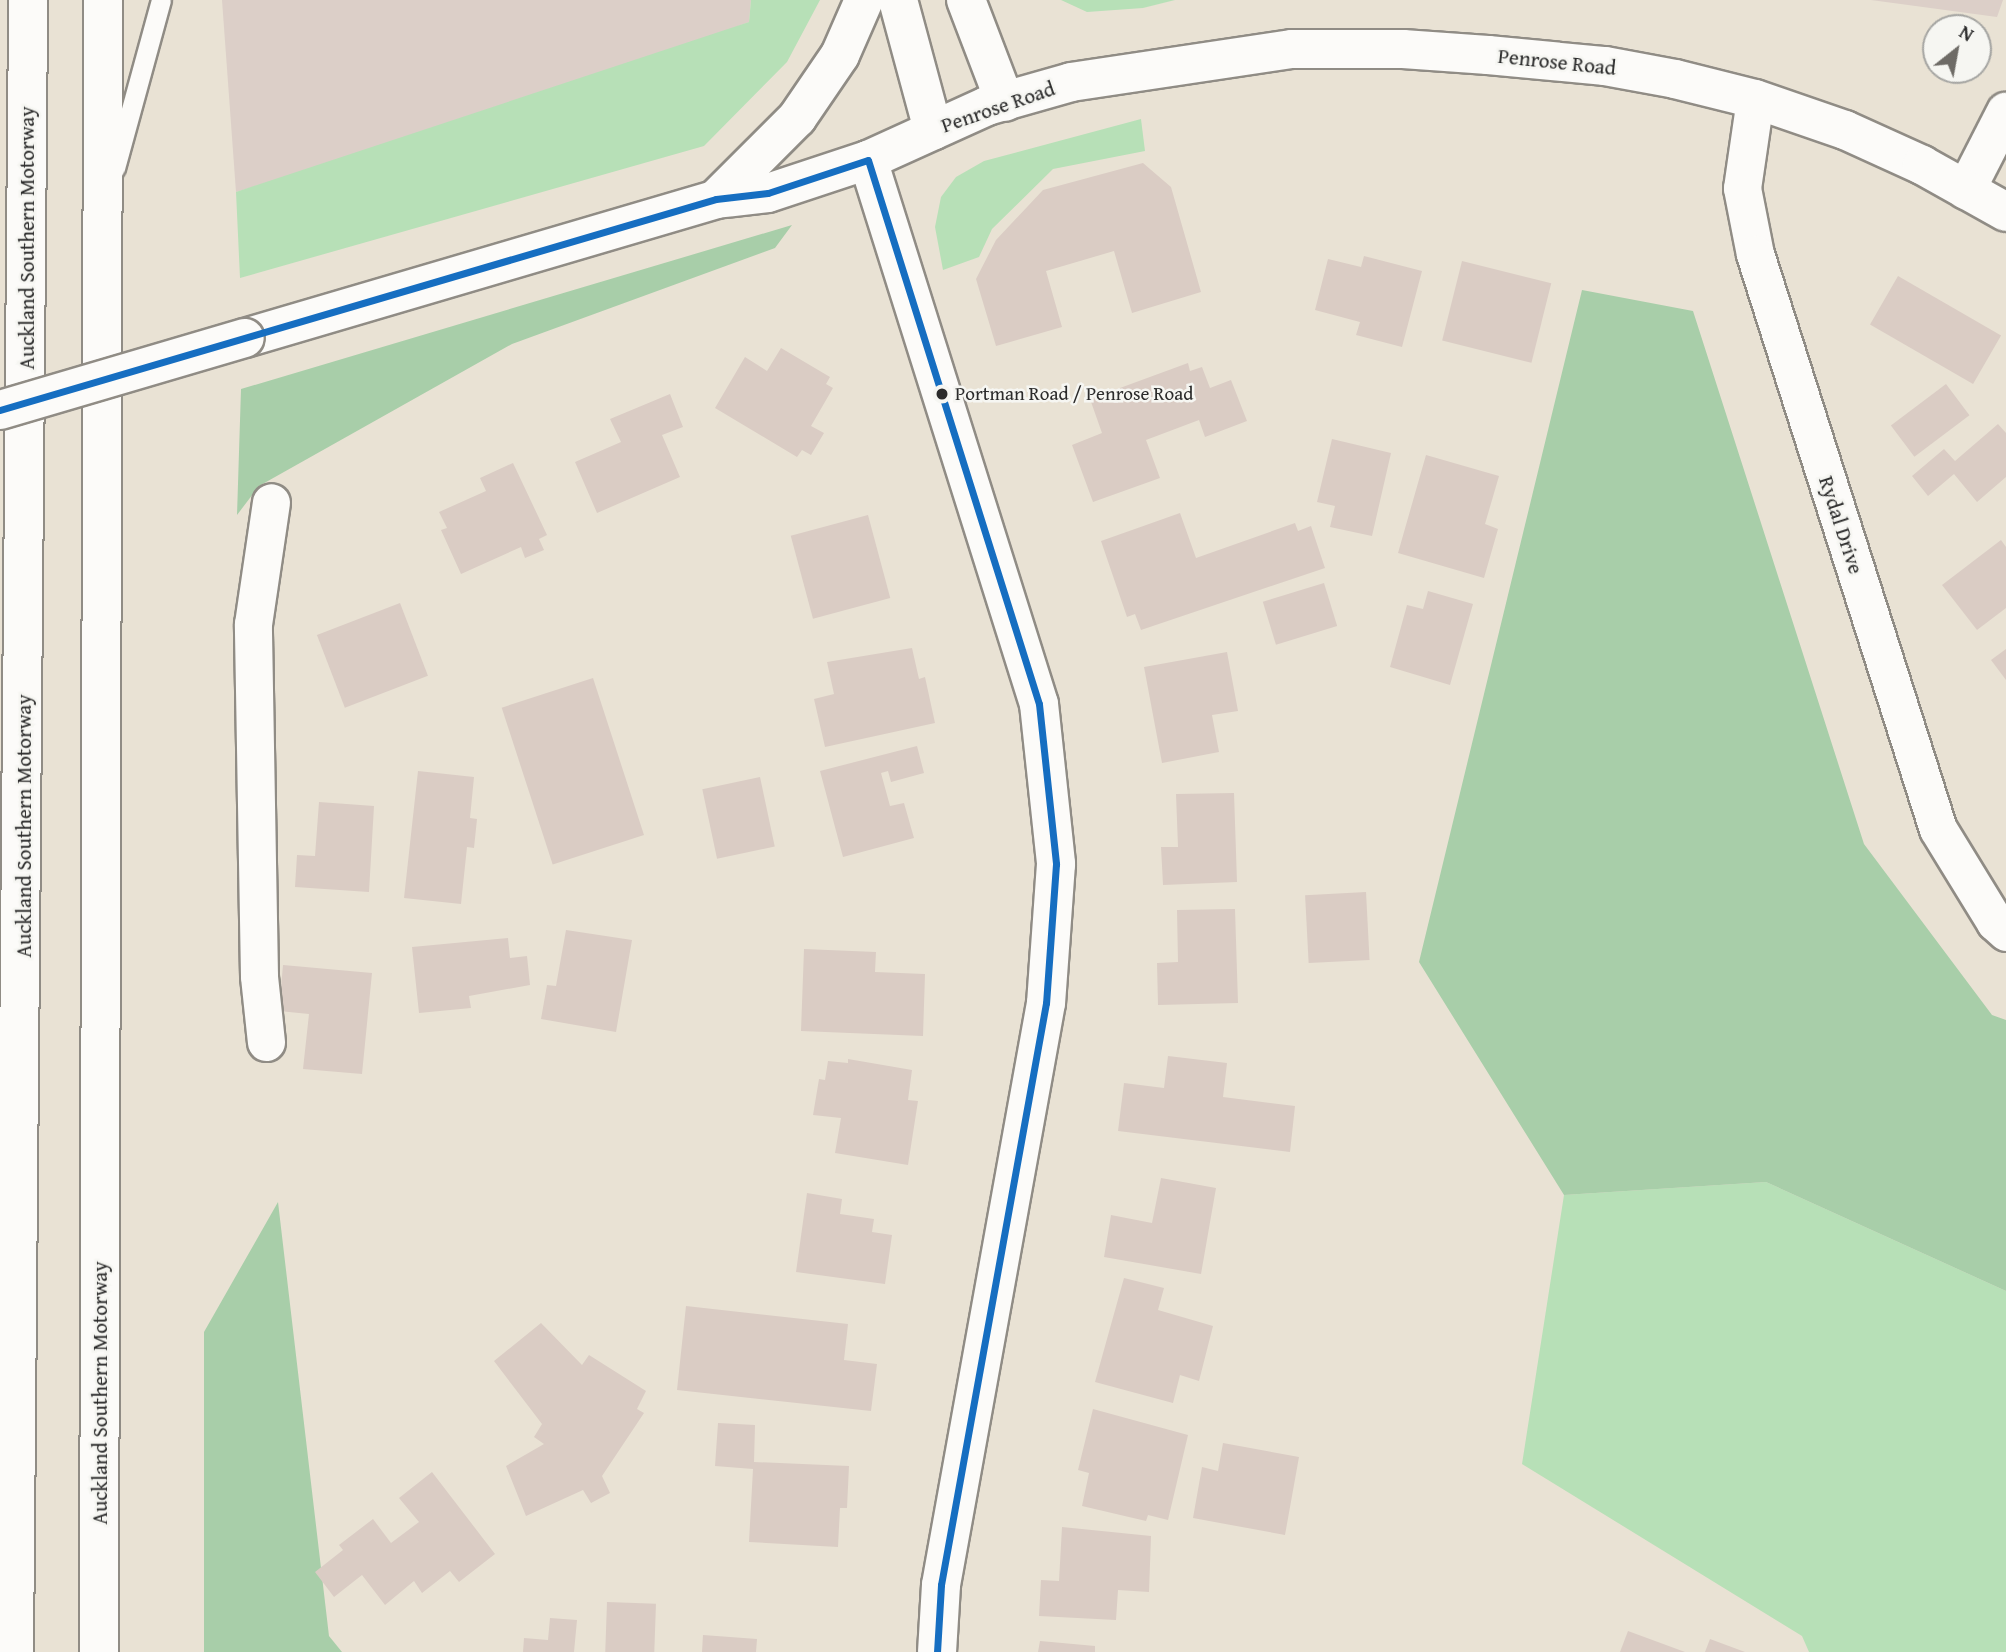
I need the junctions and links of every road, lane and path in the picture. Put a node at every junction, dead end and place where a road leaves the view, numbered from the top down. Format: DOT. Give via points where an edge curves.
graph roads {
  1 [pos="28,0"];
  2 [pos="103,0"];
  3 [pos="161,0"];
  4 [pos="864,0"];
  5 [pos="898,0"];
  6 [pos="966,0"];
  7 [pos="1755,99"];
  8 [pos="1004,102"];
  9 [pos="2006,112"];
  10 [pos="933,130"];
  11 [pos="868,160"];
  12 [pos="1966,190"];
  13 [pos="716,199"];
  14 [pos="103,210"];
  15 [pos="2006,212"];
  16 [pos="0,410"];
  17 [pos="271,502"];
  18 [pos="12,889"];
  19 [pos="2006,932"];
  20 [pos="266,1042"];
  21 [pos="14,1652"];
  22 [pos="99,1652"];
  23 [pos="937,1652"];
  1 -- 18 [label="main road, Auckland Southern Motorway"];
  2 -- 14 [label="main road, Auckland Southern Motorway"];
  3 -- 14 [label="lane"];
  4 -- 13 [label="main road" via="839,55 797,118"];
  5 -- 10 [label="main road"];
  6 -- 8 [label="main road"];
  7 -- 8 [label="main road, Penrose Road" via="1605,66 1389,49 1292,49 1071,82"];
  7 -- 12 [label="main road, Penrose Road" via="1844,130"];
  7 -- 19 [label="street, Rydal Drive" via="1742,188 1755,254 1938,828"];
  8 -- 10 [label="main road, Penrose Road"];
  9 -- 12 [label="main road"];
  10 -- 11 [label="main road, Penrose Road"];
  11 -- 13 [label="main road, Penrose Road" via="768,193"];
  11 -- 23 [label="main road" via="1039,704 1056,864 1046,1003 941,1585"];
  12 -- 15 [label="main road, Penrose Road"];
  13 -- 16 [label="main road, Penrose Road, bridge"];
  14 -- 22 [label="main road, Auckland Southern Motorway"];
  17 -- 20 [label="street" via="253,624 259,976"];
  18 -- 21 [label="main road, Auckland Southern Motorway"];
}
